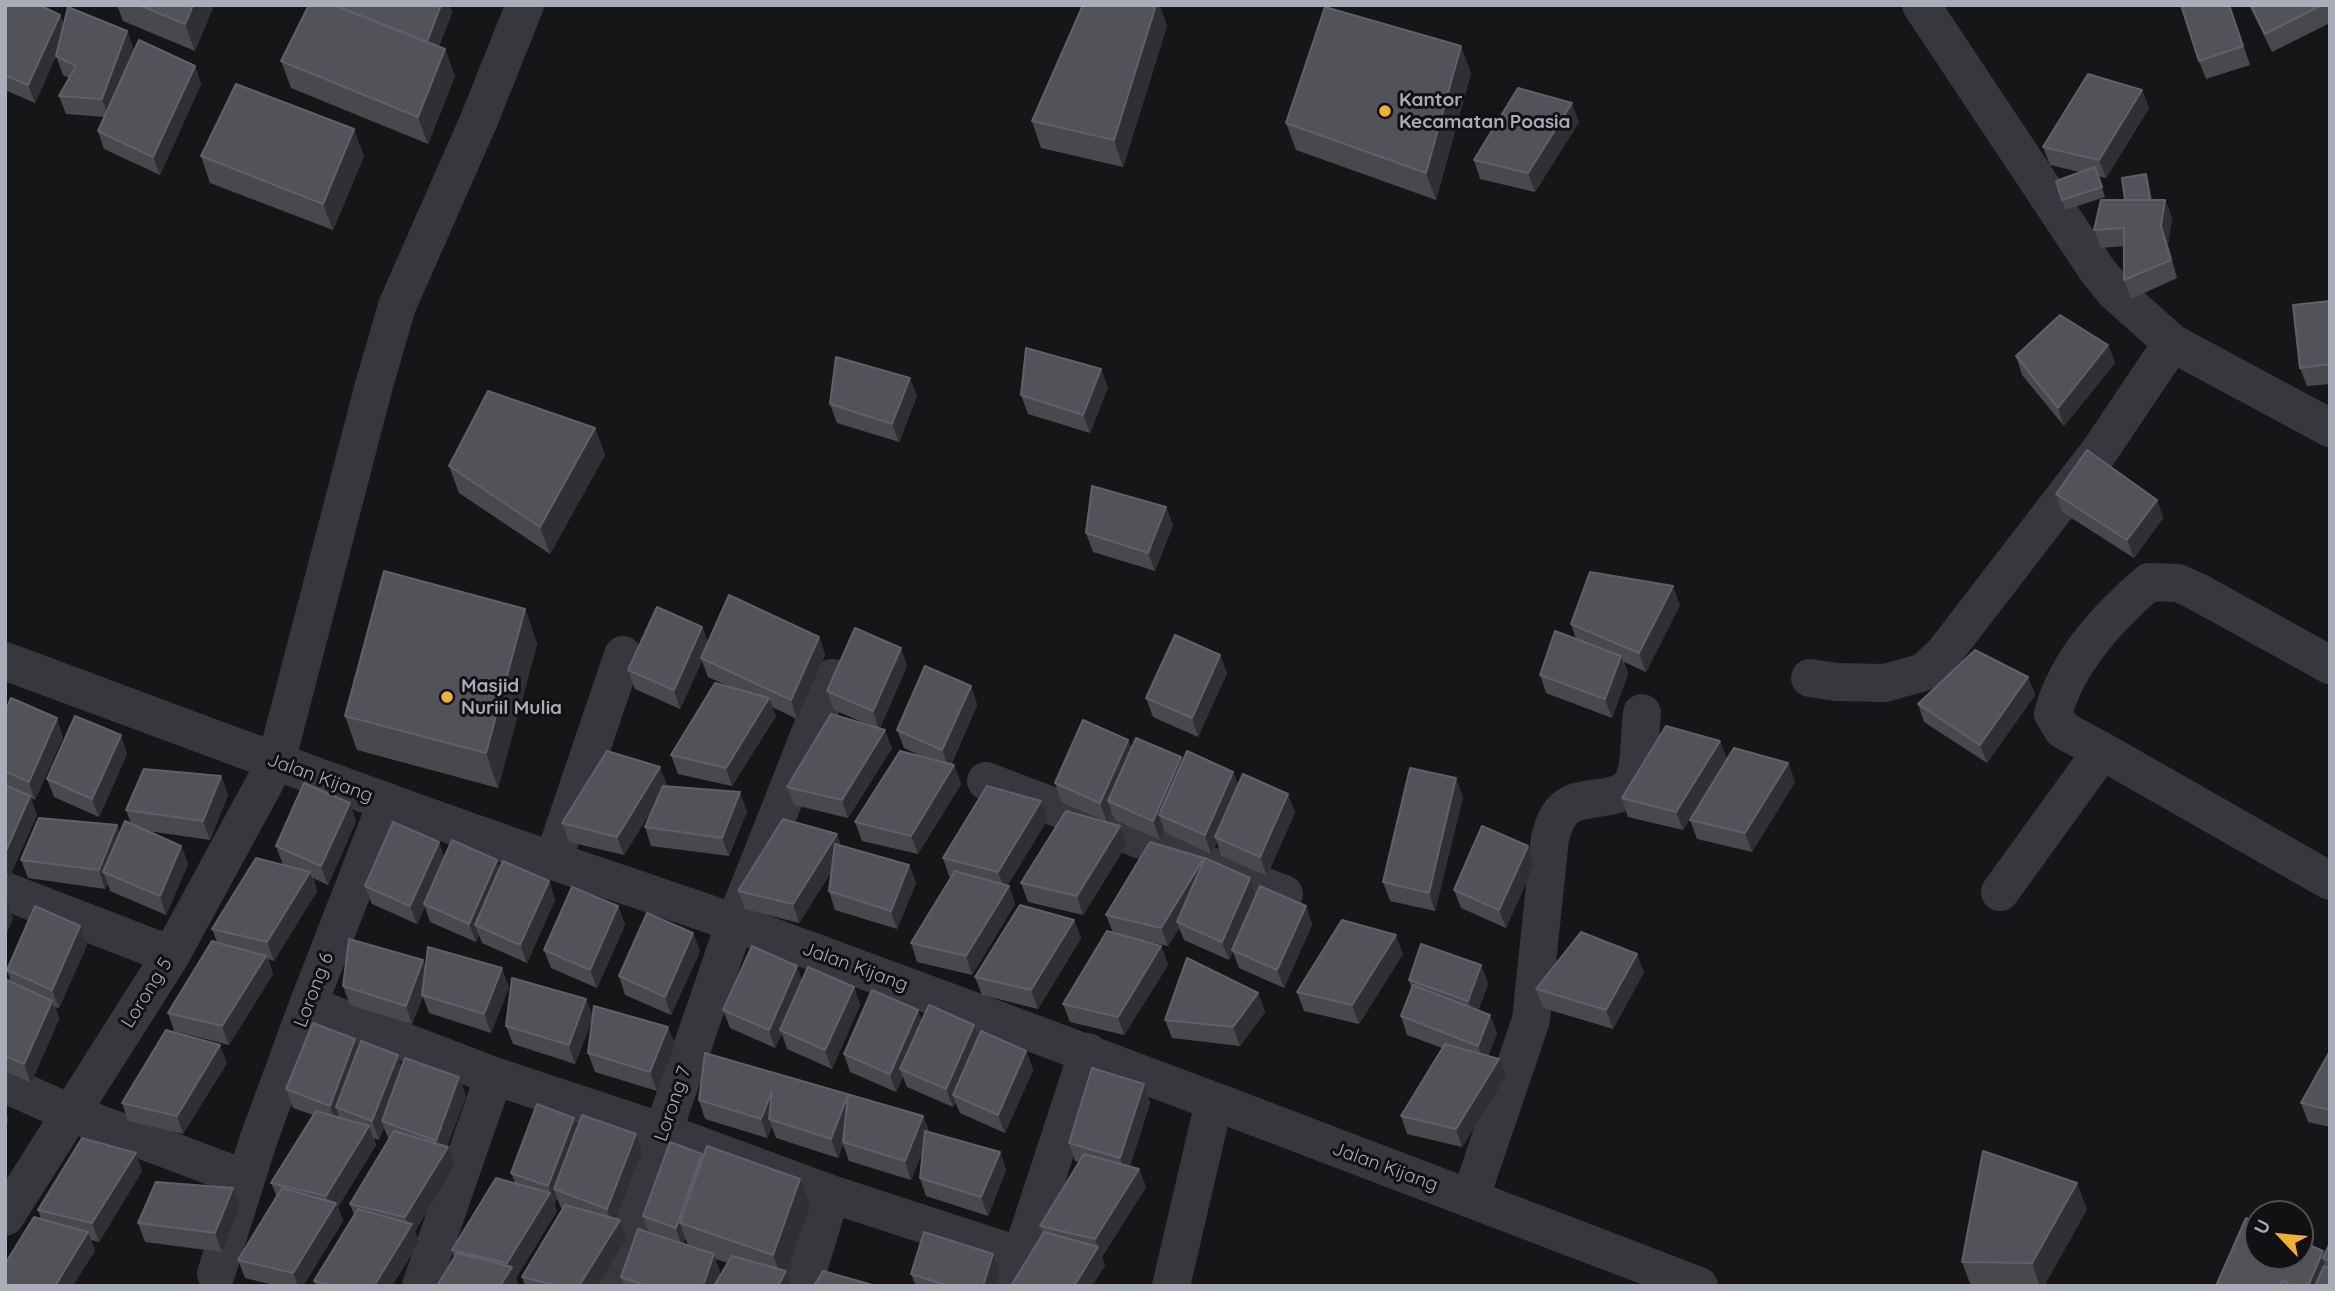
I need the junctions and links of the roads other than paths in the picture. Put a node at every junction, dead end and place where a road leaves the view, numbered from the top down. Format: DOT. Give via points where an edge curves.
graph roads {
  1 [pos="525,5"];
  2 [pos="1921,5"];
  3 [pos="2172,343"];
  4 [pos="2330,428"];
  5 [pos="623,655"];
  6 [pos="5,661"];
  7 [pos="2330,665"];
  8 [pos="832,678"];
  9 [pos="1810,678"];
  10 [pos="1642,713"];
  11 [pos="2102,751"];
  12 [pos="276,762"];
  13 [pos="986,781"];
  14 [pos="387,802"];
  15 [pos="553,861"];
  16 [pos="2330,881"];
  17 [pos="5,891"];
  18 [pos="2000,892"];
  19 [pos="1284,894"];
  20 [pos="735,923"];
  21 [pos="171,955"];
  22 [pos="307,1005"];
  23 [pos="1088,1052"];
  24 [pos="494,1076"];
  25 [pos="5,1084"];
  26 [pos="1213,1102"];
  27 [pos="70,1114"];
  28 [pos="663,1132"];
  29 [pos="246,1179"];
  30 [pos="831,1194"];
  31 [pos="1470,1199"];
  32 [pos="5,1217"];
  33 [pos="1016,1271"];
  34 [pos="216,1273"];
  35 [pos="1644,1276"];
  36 [pos="421,1286"];
  37 [pos="615,1286"];
  38 [pos="803,1286"];
  39 [pos="1171,1286"];
  40 [pos="1699,1286"];
  1 -- 12 [label="street, Lorong 5" via="397,306"];
  2 -- 3 [label="street" via="2097,270"];
  3 -- 4 [label="street"];
  3 -- 9 [label="street" via="2101,449 1944,653 1924,672 1885,683"];
  5 -- 15 [label="street"];
  6 -- 12 [label="street, Jalan Kijang"];
  7 -- 11 [label="street" via="2196,591 2178,583 2149,582 2116,611 2058,694 2053,714 2063,730"];
  8 -- 20 [label="street, Lorong 7"];
  10 -- 31 [label="street" via="1635,777 1629,787 1617,795 1567,807 1549,838 1531,1020"];
  11 -- 16 [label="street"];
  11 -- 18 [label="street"];
  12 -- 14 [label="street, Jalan Kijang"];
  12 -- 21 [label="street, Lorong 5"];
  13 -- 19 [label="street"];
  14 -- 15 [label="street, Jalan Kijang"];
  14 -- 22 [label="street, Lorong 6"];
  15 -- 20 [label="street, Jalan Kijang"];
  17 -- 21 [label="street"];
  20 -- 23 [label="street, Jalan Kijang" via="917,975"];
  20 -- 28 [label="street, Lorong 7"];
  21 -- 27 [label="street, Lorong 5"];
  22 -- 24 [label="street"];
  22 -- 29 [label="street, Lorong 6"];
  23 -- 26 [label="street, Jalan Kijang"];
  23 -- 33 [label="street"];
  24 -- 28 [label="street"];
  24 -- 36 [label="street"];
  25 -- 27 [label="street"];
  26 -- 31 [label="street, Jalan Kijang"];
  26 -- 39 [label="street"];
  27 -- 29 [label="street"];
  27 -- 32 [label="street, Lorong 5"];
  28 -- 30 [label="street"];
  28 -- 37 [label="street, Lorong 7"];
  29 -- 34 [label="street, Lorong 6"];
  30 -- 33 [label="street"];
  30 -- 38 [label="street"];
  31 -- 35 [label="street, Jalan Kijang"];
  35 -- 40 [label="street, Jalan Kijang"];
}
